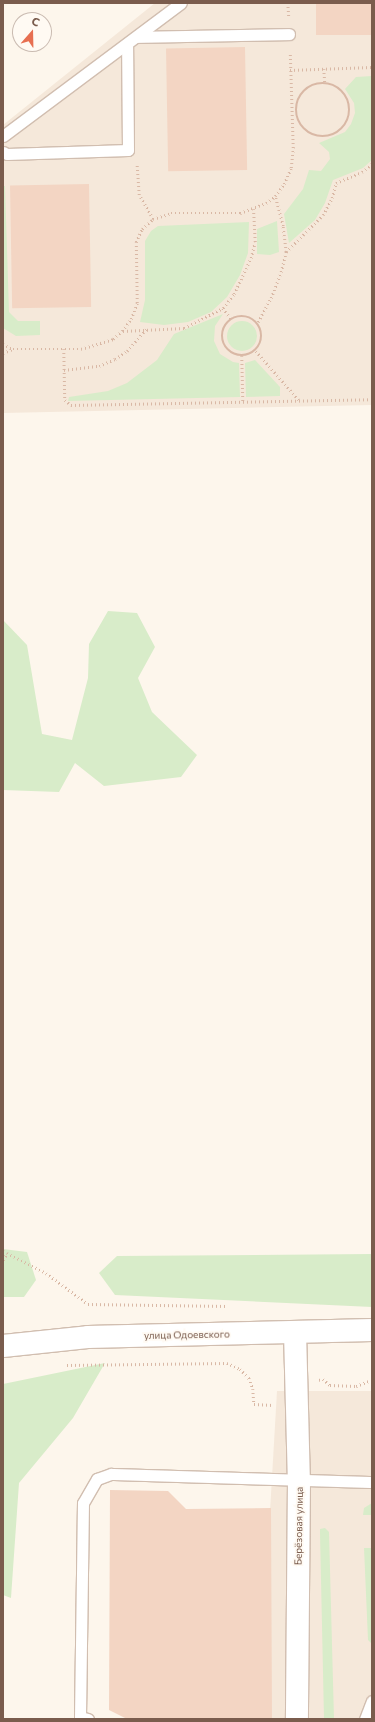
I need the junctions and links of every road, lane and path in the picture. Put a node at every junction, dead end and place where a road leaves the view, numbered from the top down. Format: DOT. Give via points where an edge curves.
graph roads {
  1 [pos="181,3"];
  2 [pos="288,3"];
  3 [pos="289,34"];
  4 [pos="137,37"];
  5 [pos="128,44"];
  6 [pos="372,67"];
  7 [pos="324,69"];
  8 [pos="290,70"];
  9 [pos="325,84"];
  10 [pos="292,109"];
  11 [pos="296,109"];
  12 [pos="3,136"];
  13 [pos="128,150"];
  14 [pos="3,152"];
  15 [pos="372,164"];
  16 [pos="275,196"];
  17 [pos="253,209"];
  18 [pos="153,219"];
  19 [pos="286,252"];
  20 [pos="223,308"];
  21 [pos="231,319"];
  22 [pos="258,322"];
  23 [pos="146,329"];
  24 [pos="122,331"];
  25 [pos="3,344"];
  26 [pos="13,349"];
  27 [pos="64,349"];
  28 [pos="256,351"];
  29 [pos="3,353"];
  30 [pos="242,356"];
  31 [pos="64,370"];
  32 [pos="372,398"];
  33 [pos="300,400"];
  34 [pos="243,401"];
  35 [pos="3,1251"];
  36 [pos="6,1253"];
  37 [pos="3,1260"];
  38 [pos="228,1306"];
  39 [pos="372,1330"];
  40 [pos="295,1332"];
  41 [pos="3,1346"];
  42 [pos="58,1365"];
  43 [pos="372,1380"];
  44 [pos="296,1384"];
  45 [pos="299,1480"];
  46 [pos="372,1482"];
  47 [pos="372,1701"];
  48 [pos="88,1719"];
  49 [pos="297,1719"];
  50 [pos="365,1719"];
  1 -- 4 [label="lane"];
  2 -- 3 [label="path"];
  3 -- 4 [label="lane"];
  3 -- 8 [label="path"];
  4 -- 5 [label="lane"];
  5 -- 12 [label="lane"];
  5 -- 13 [label="lane"];
  6 -- 7 [label="path"];
  7 -- 8 [label="path"];
  7 -- 9 [label="path"];
  8 -- 10 [label="path"];
  9 -- 11 [label="path" via="306,90 299,98"];
  9 -- 11 [label="path" via="335,86 344,93 349,102 349,117 341,131 322,137 311,135 298,119"];
  10 -- 11 [label="path"];
  10 -- 16 [label="path" via="291,168"];
  13 -- 14 [label="lane" via="7,154"];
  13 -- 18 [label="path" via="136,164 139,195"];
  15 -- 19 [label="path" via="362,172 336,183 323,215"];
  16 -- 17 [label="path"];
  16 -- 19 [label="path" via="283,226"];
  17 -- 18 [label="path" via="240,213 171,213"];
  17 -- 20 [label="path" via="255,242 251,258 234,294"];
  18 -- 24 [label="path" via="142,229 136,242 137,302 131,319"];
  19 -- 22 [label="path" via="279,279"];
  20 -- 21 [label="path"];
  20 -- 23 [label="path" via="184,328"];
  21 -- 22 [label="path" via="238,315 249,316"];
  21 -- 30 [label="path" via="222,329 222,340 226,349"];
  22 -- 28 [label="path" via="262,342"];
  23 -- 24 [label="path"];
  23 -- 31 [label="path" via="127,351 115,359 99,366"];
  24 -- 27 [label="path" via="100,345"];
  25 -- 26 [label="path"];
  26 -- 27 [label="path"];
  26 -- 29 [label="path"];
  27 -- 31 [label="path"];
  28 -- 30 [label="path"];
  28 -- 33 [label="path"];
  30 -- 34 [label="path"];
  31 -- 34 [label="path" via="65,400 71,405"];
  32 -- 33 [label="path"];
  33 -- 34 [label="path"];
  35 -- 36 [label="path"];
  36 -- 37 [label="path"];
  36 -- 38 [label="path" via="46,1273 88,1304"];
  39 -- 40 [label="street, улица Одоевского"];
  40 -- 41 [label="street, улица Одоевского" via="88,1337"];
  40 -- 44 [label="street, Берёзовая улица"];
  42 -- 44 [label="path" via="227,1363 240,1369 249,1378 254,1404 280,1405 281,1386"];
  43 -- 44 [label="path" via="356,1386 330,1385 323,1379"];
  44 -- 45 [label="street, Берёзовая улица"];
  45 -- 46 [label="lane"];
  45 -- 48 [label="lane" via="111,1474 97,1479 83,1503 80,1717"];
  45 -- 49 [label="street, Берёзовая улица"];
  47 -- 50 [label="lane"];
}
